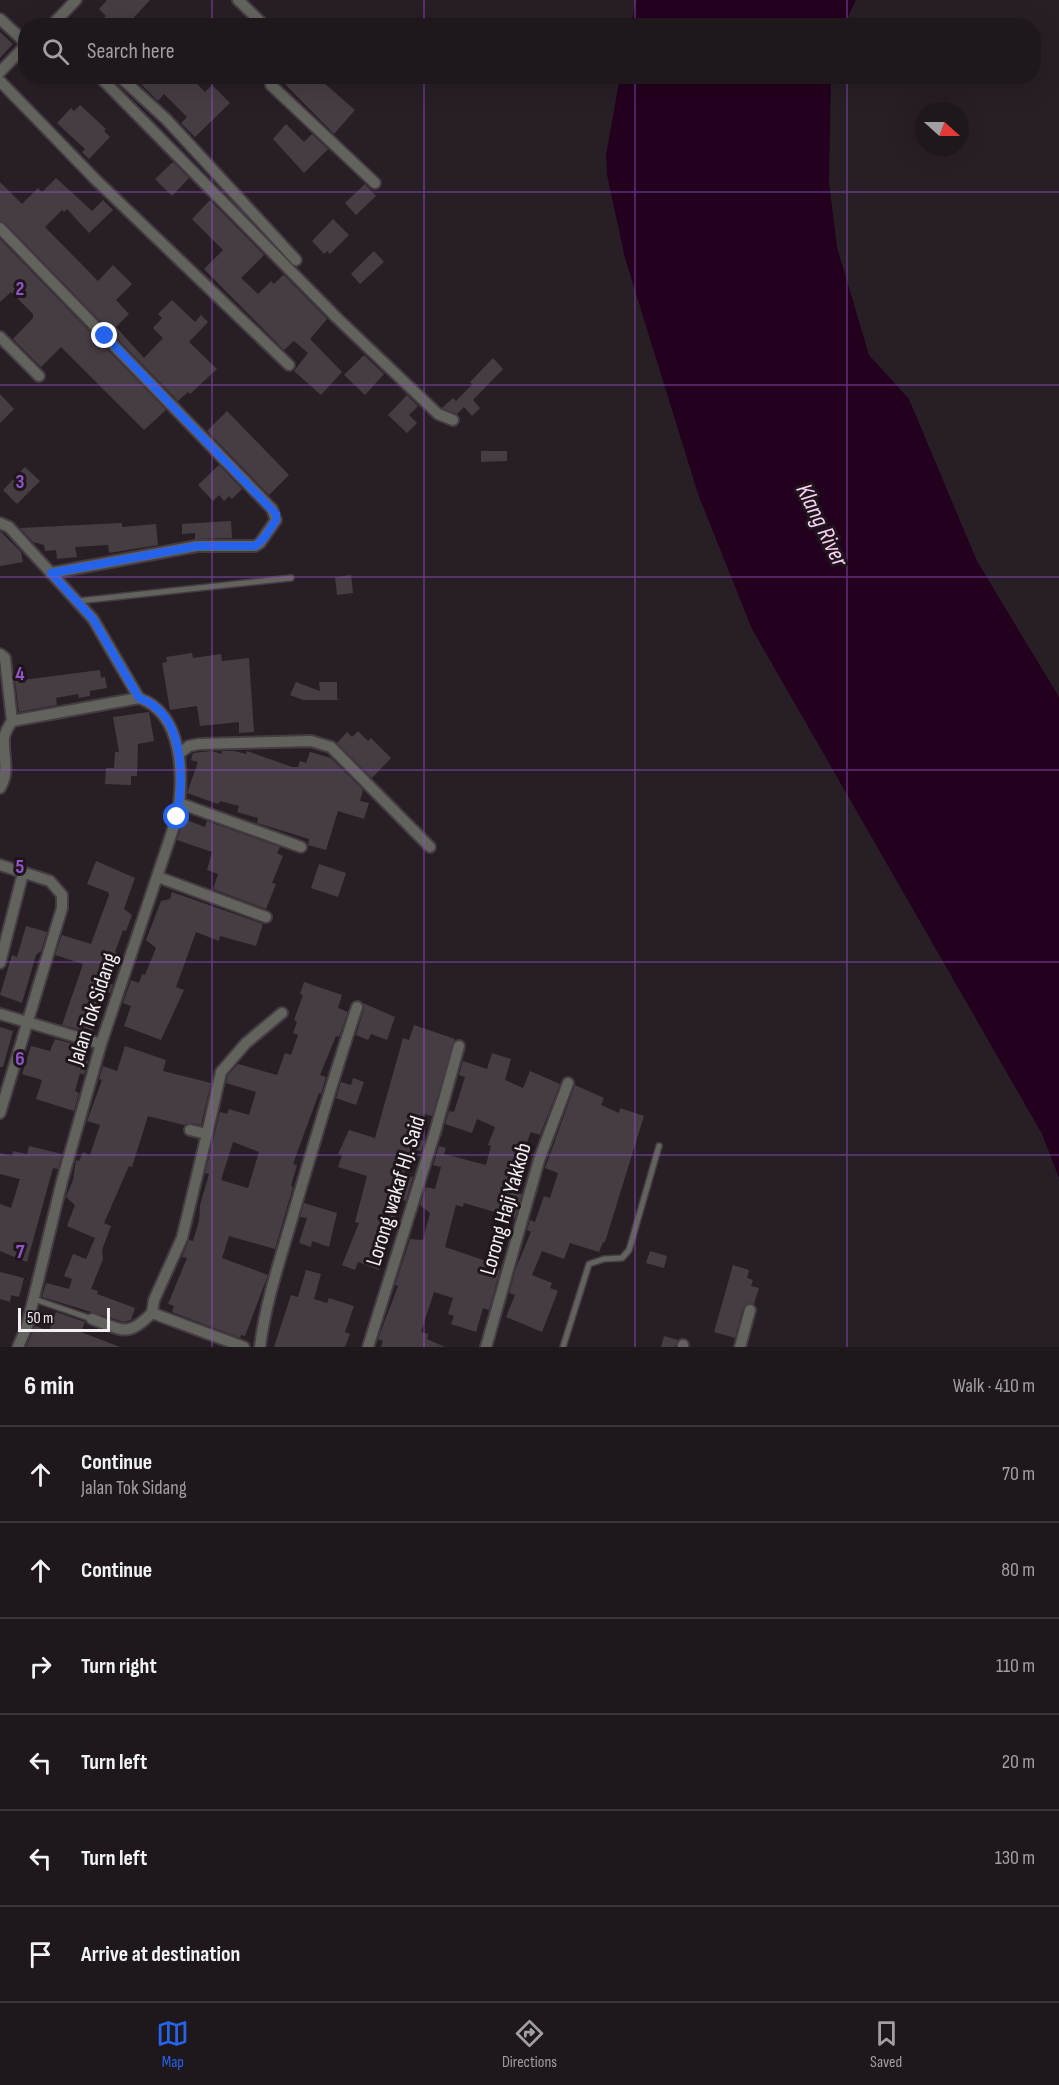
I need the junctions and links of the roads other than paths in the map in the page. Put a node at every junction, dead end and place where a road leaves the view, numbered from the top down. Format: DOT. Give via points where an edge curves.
graph roads {
  1 [pos="76,0"];
  2 [pos="238,0"];
  3 [pos="59,18"];
  4 [pos="257,18"];
  5 [pos="0,19"];
  6 [pos="18,36"];
  7 [pos="18,53"];
  8 [pos="0,72"];
  9 [pos="0,81"];
  10 [pos="107,84"];
  11 [pos="127,84"];
  12 [pos="271,84"];
  13 [pos="375,183"];
  14 [pos="0,228"];
  15 [pos="296,260"];
  16 [pos="0,337"];
  17 [pos="290,365"];
  18 [pos="39,376"];
  19 [pos="453,420"];
  20 [pos="0,523"];
  21 [pos="51,573"];
  22 [pos="291,578"];
  23 [pos="78,601"];
  24 [pos="0,654"];
  25 [pos="139,698"];
  26 [pos="12,721"];
  27 [pos="2,739"];
  28 [pos="180,753"];
  29 [pos="0,788"];
  30 [pos="179,803"];
  31 [pos="301,847"];
  32 [pos="430,847"];
  33 [pos="0,865"];
  34 [pos="23,873"];
  35 [pos="158,877"];
  36 [pos="266,917"];
  37 [pos="0,963"];
  38 [pos="357,1007"];
  39 [pos="282,1013"];
  40 [pos="0,1014"];
  41 [pos="27,1022"];
  42 [pos="101,1044"];
  43 [pos="459,1046"];
  44 [pos="568,1083"];
  45 [pos="0,1113"];
  46 [pos="190,1130"];
  47 [pos="207,1134"];
  48 [pos="659,1146"];
  49 [pos="34,1299"];
  50 [pos="750,1310"];
  51 [pos="152,1313"];
  52 [pos="92,1319"];
  53 [pos="18,1347"];
  54 [pos="244,1347"];
  55 [pos="260,1347"];
  56 [pos="368,1347"];
  57 [pos="486,1347"];
  58 [pos="563,1347"];
  59 [pos="740,1347"];
  1 -- 3 [label="street"];
  2 -- 4 [label="street"];
  5 -- 6 [label="street"];
  7 -- 8 [label="street"];
  9 -- 17 [label="street" via="95,179"];
  10 -- 19 [label="street" via="337,318 438,414"];
  11 -- 15 [label="street" via="166,119"];
  12 -- 13 [label="street"];
  14 -- 21 [label="street" via="276,514 276,520 255,546 197,546"];
  16 -- 18 [label="street"];
  20 -- 21 [label="street" via="9,527"];
  21 -- 23 [label="street"];
  22 -- 23 [label="lane"];
  23 -- 25 [label="street" via="101,631"];
  24 -- 26 [label="street" via="5,658"];
  25 -- 26 [label="street"];
  25 -- 28 [label="street, Jalan Tok Sidang" via="153,702 163,713"];
  26 -- 27 [label="street"];
  27 -- 29 [label="street" via="6,762 5,780"];
  28 -- 30 [label="street, Jalan Tok Sidang"];
  28 -- 32 [label="street" via="199,744 312,741 331,747"];
  30 -- 31 [label="street"];
  30 -- 35 [label="street, Jalan Tok Sidang"];
  33 -- 34 [label="street"];
  34 -- 37 [label="street"];
  34 -- 41 [label="street" via="50,881 62,895 62,908"];
  35 -- 36 [label="street"];
  35 -- 42 [label="street, Jalan Tok Sidang"];
  38 -- 55 [label="street" via="327,1096 269,1300"];
  39 -- 47 [label="street" via="246,1043 221,1072"];
  40 -- 41 [label="street"];
  41 -- 42 [label="street"];
  41 -- 45 [label="street"];
  42 -- 49 [label="street, Jalan Tok Sidang"];
  43 -- 56 [label="street, Lorong wakaf HJ. Said"];
  44 -- 57 [label="street, Lorong Haji Yakkob" via="539,1160"];
  46 -- 47 [label="street"];
  47 -- 51 [label="street" via="182,1238"];
  48 -- 58 [label="lane" via="629,1250 622,1258 604,1258 589,1264"];
  49 -- 52 [label="lane"];
  49 -- 53 [label="street, Jalan Tok Sidang"];
  50 -- 59 [label="street"];
  51 -- 52 [label="street" via="137,1328 126,1331"];
  51 -- 54 [label="street"];
}
